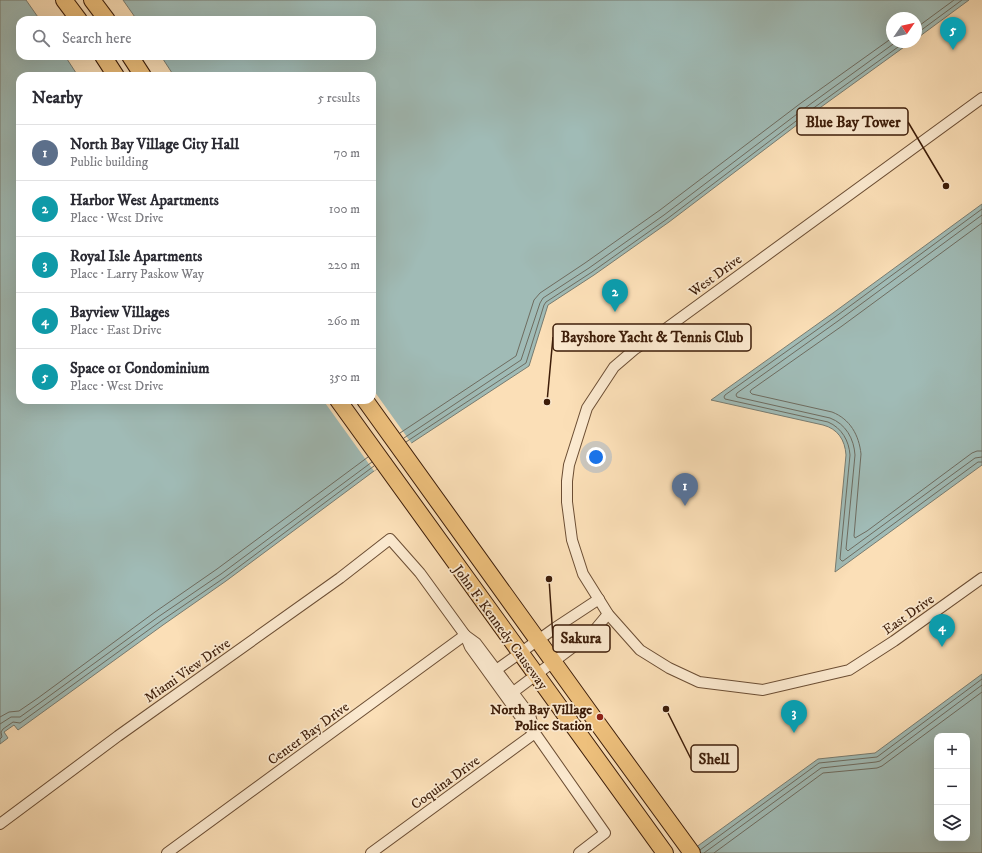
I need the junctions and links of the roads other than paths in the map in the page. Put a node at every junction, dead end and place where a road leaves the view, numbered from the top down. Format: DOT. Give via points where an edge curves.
graph roads {
  1 [pos="64,0"];
  2 [pos="92,0"];
  3 [pos="75,16"];
  4 [pos="104,16"];
  5 [pos="106,60"];
  6 [pos="133,60"];
  7 [pos="113,72"];
  8 [pos="140,72"];
  9 [pos="982,98"];
  10 [pos="341,404"];
  11 [pos="368,404"];
  12 [pos="982,578"];
  13 [pos="599,599"];
  14 [pos="608,614"];
  15 [pos="466,635"];
  16 [pos="538,640"];
  17 [pos="520,653"];
  18 [pos="553,661"];
  19 [pos="493,672"];
  20 [pos="536,674"];
  21 [pos="509,694"];
  22 [pos="535,733"];
  23 [pos="0,824"];
  24 [pos="689,849"];
  25 [pos="167,853"];
  26 [pos="371,853"];
  27 [pos="579,853"];
  28 [pos="665,853"];
  1 -- 3 [label="main road"];
  2 -- 4 [label="main road"];
  5 -- 7 [label="main road"];
  6 -- 8 [label="main road"];
  9 -- 13 [label="street, West Drive" via="664,330 634,349 614,367 587,408 569,465 567,481 566,502 572,540 583,574"];
  10 -- 17 [label="main road, John F. Kennedy Causeway"];
  11 -- 16 [label="main road, John F. Kennedy Causeway"];
  12 -- 14 [label="street, East Drive" via="849,670 763,690 699,682 669,668 640,650"];
  13 -- 14 [label="street, West Drive"];
  13 -- 16 [label="street"];
  14 -- 18 [label="street" via="593,632"];
  15 -- 19 [label="street" via="470,647"];
  15 -- 23 [label="street, Miami View Drive" via="420,573 390,539"];
  15 -- 25 [label="street, Center Bay Drive"];
  16 -- 17 [label="street"];
  16 -- 18 [label="main road, John F. Kennedy Causeway"];
  17 -- 19 [label="street"];
  17 -- 20 [label="main road, John F. Kennedy Causeway"];
  18 -- 20 [label="street"];
  18 -- 24 [label="main road, John F. Kennedy Causeway"];
  19 -- 21 [label="street"];
  20 -- 21 [label="street"];
  20 -- 28 [label="main road, John F. Kennedy Causeway"];
  21 -- 22 [label="street" via="527,726"];
  22 -- 26 [label="street, Coquina Drive"];
  22 -- 27 [label="street" via="605,832"];
}
